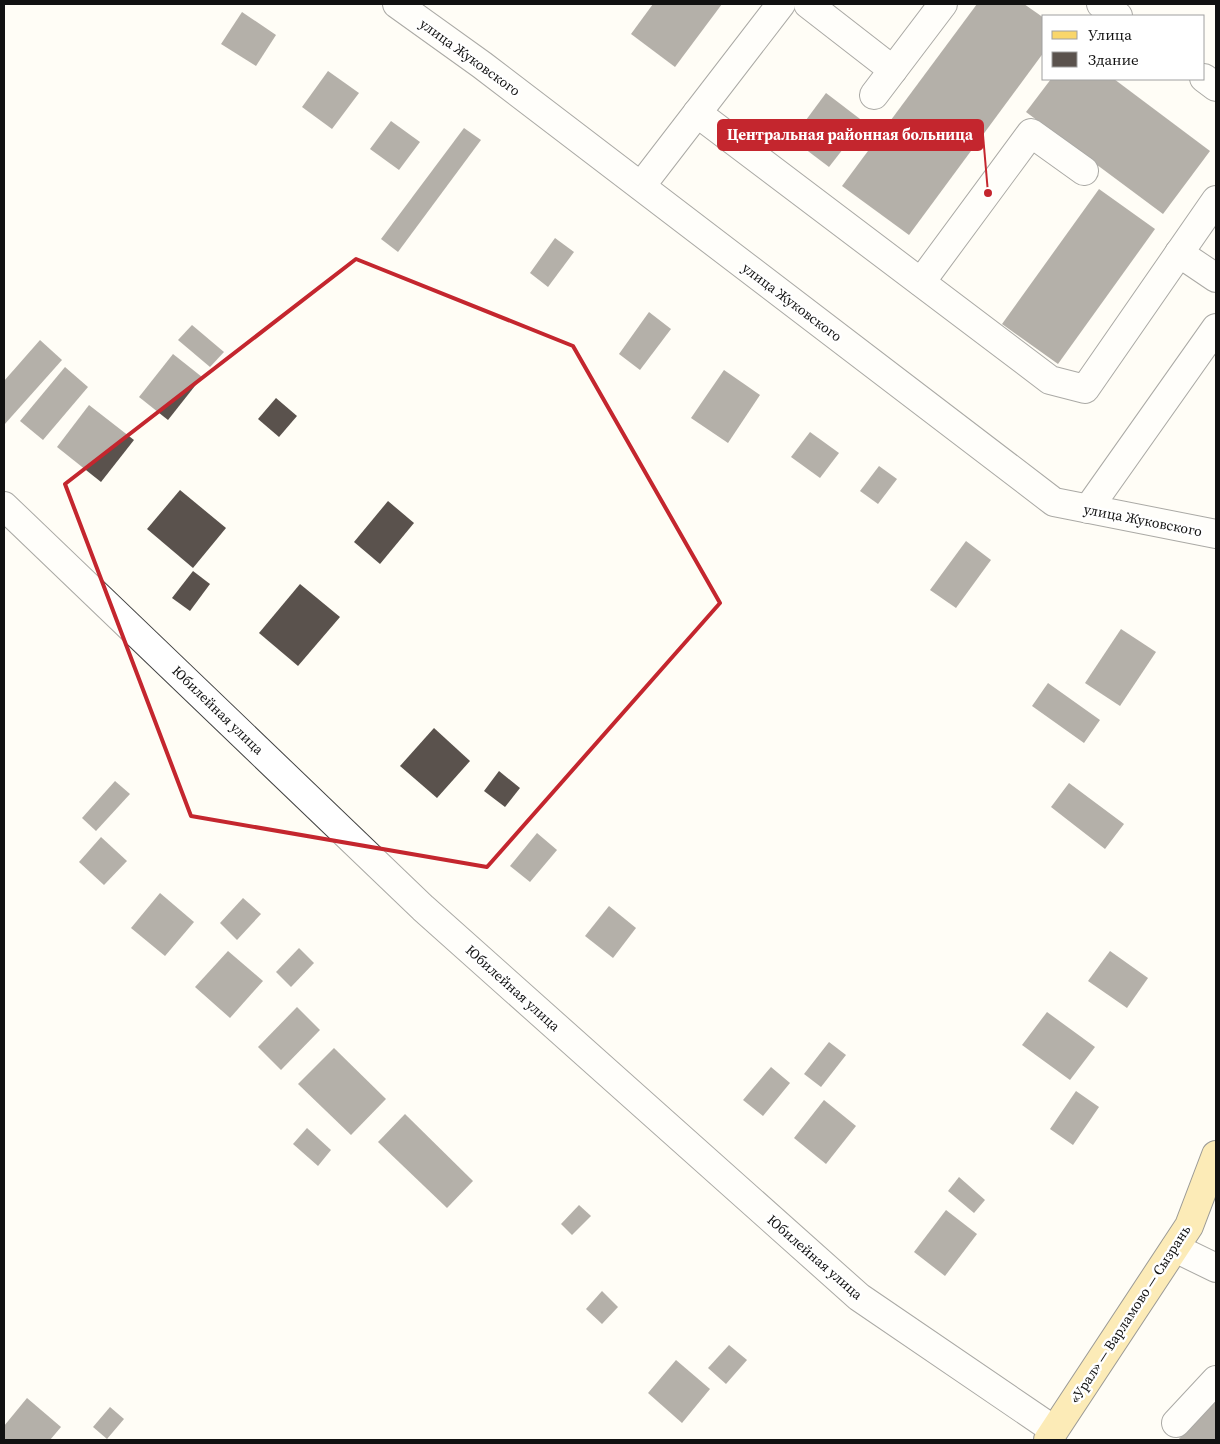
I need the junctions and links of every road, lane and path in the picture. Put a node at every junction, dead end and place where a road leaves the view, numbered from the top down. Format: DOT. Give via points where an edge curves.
graph roads {
  1 [pos="397,4"];
  2 [pos="781,4"];
  3 [pos="808,4"];
  4 [pos="942,4"];
  5 [pos="1101,4"];
  6 [pos="1117,15"];
  7 [pos="893,70"];
  8 [pos="1205,79"];
  9 [pos="1216,87"];
  10 [pos="874,95"];
  11 [pos="697,112"];
  12 [pos="1084,171"];
  13 [pos="641,186"];
  14 [pos="1216,200"];
  15 [pos="1179,253"];
  16 [pos="1216,278"];
  17 [pos="921,282"];
  18 [pos="1216,328"];
  19 [pos="4,506"];
  20 [pos="1088,509"];
  21 [pos="1216,534"];
  22 [pos="1216,1155"];
  23 [pos="1175,1248"];
  24 [pos="1216,1268"];
  25 [pos="1216,1380"];
  26 [pos="1176,1424"];
  27 [pos="1051,1435"];
  1 -- 13 [label="street, улица Жуковского" via="482,64"];
  2 -- 11 [label="street"];
  3 -- 7 [label="street"];
  4 -- 7 [label="street"];
  5 -- 6 [label="street"];
  7 -- 10 [label="street"];
  8 -- 9 [label="street"];
  11 -- 13 [label="street"];
  11 -- 17 [label="street"];
  12 -- 17 [label="street" via="1031,133"];
  13 -- 20 [label="street, улица Жуковского" via="1054,502"];
  14 -- 15 [label="street"];
  15 -- 16 [label="street"];
  15 -- 17 [label="street" via="1085,389 1050,380"];
  18 -- 20 [label="street"];
  19 -- 27 [label="street, Юбилейная улица" via="423,908 859,1297"];
  20 -- 21 [label="street, улица Жуковского"];
  22 -- 23 [label="main road, «Урал» — Варламово — Сызрань" via="1189,1226"];
  23 -- 24 [label="street"];
  23 -- 27 [label="main road, «Урал» — Варламово — Сызрань"];
  25 -- 26 [label="street"];
}
